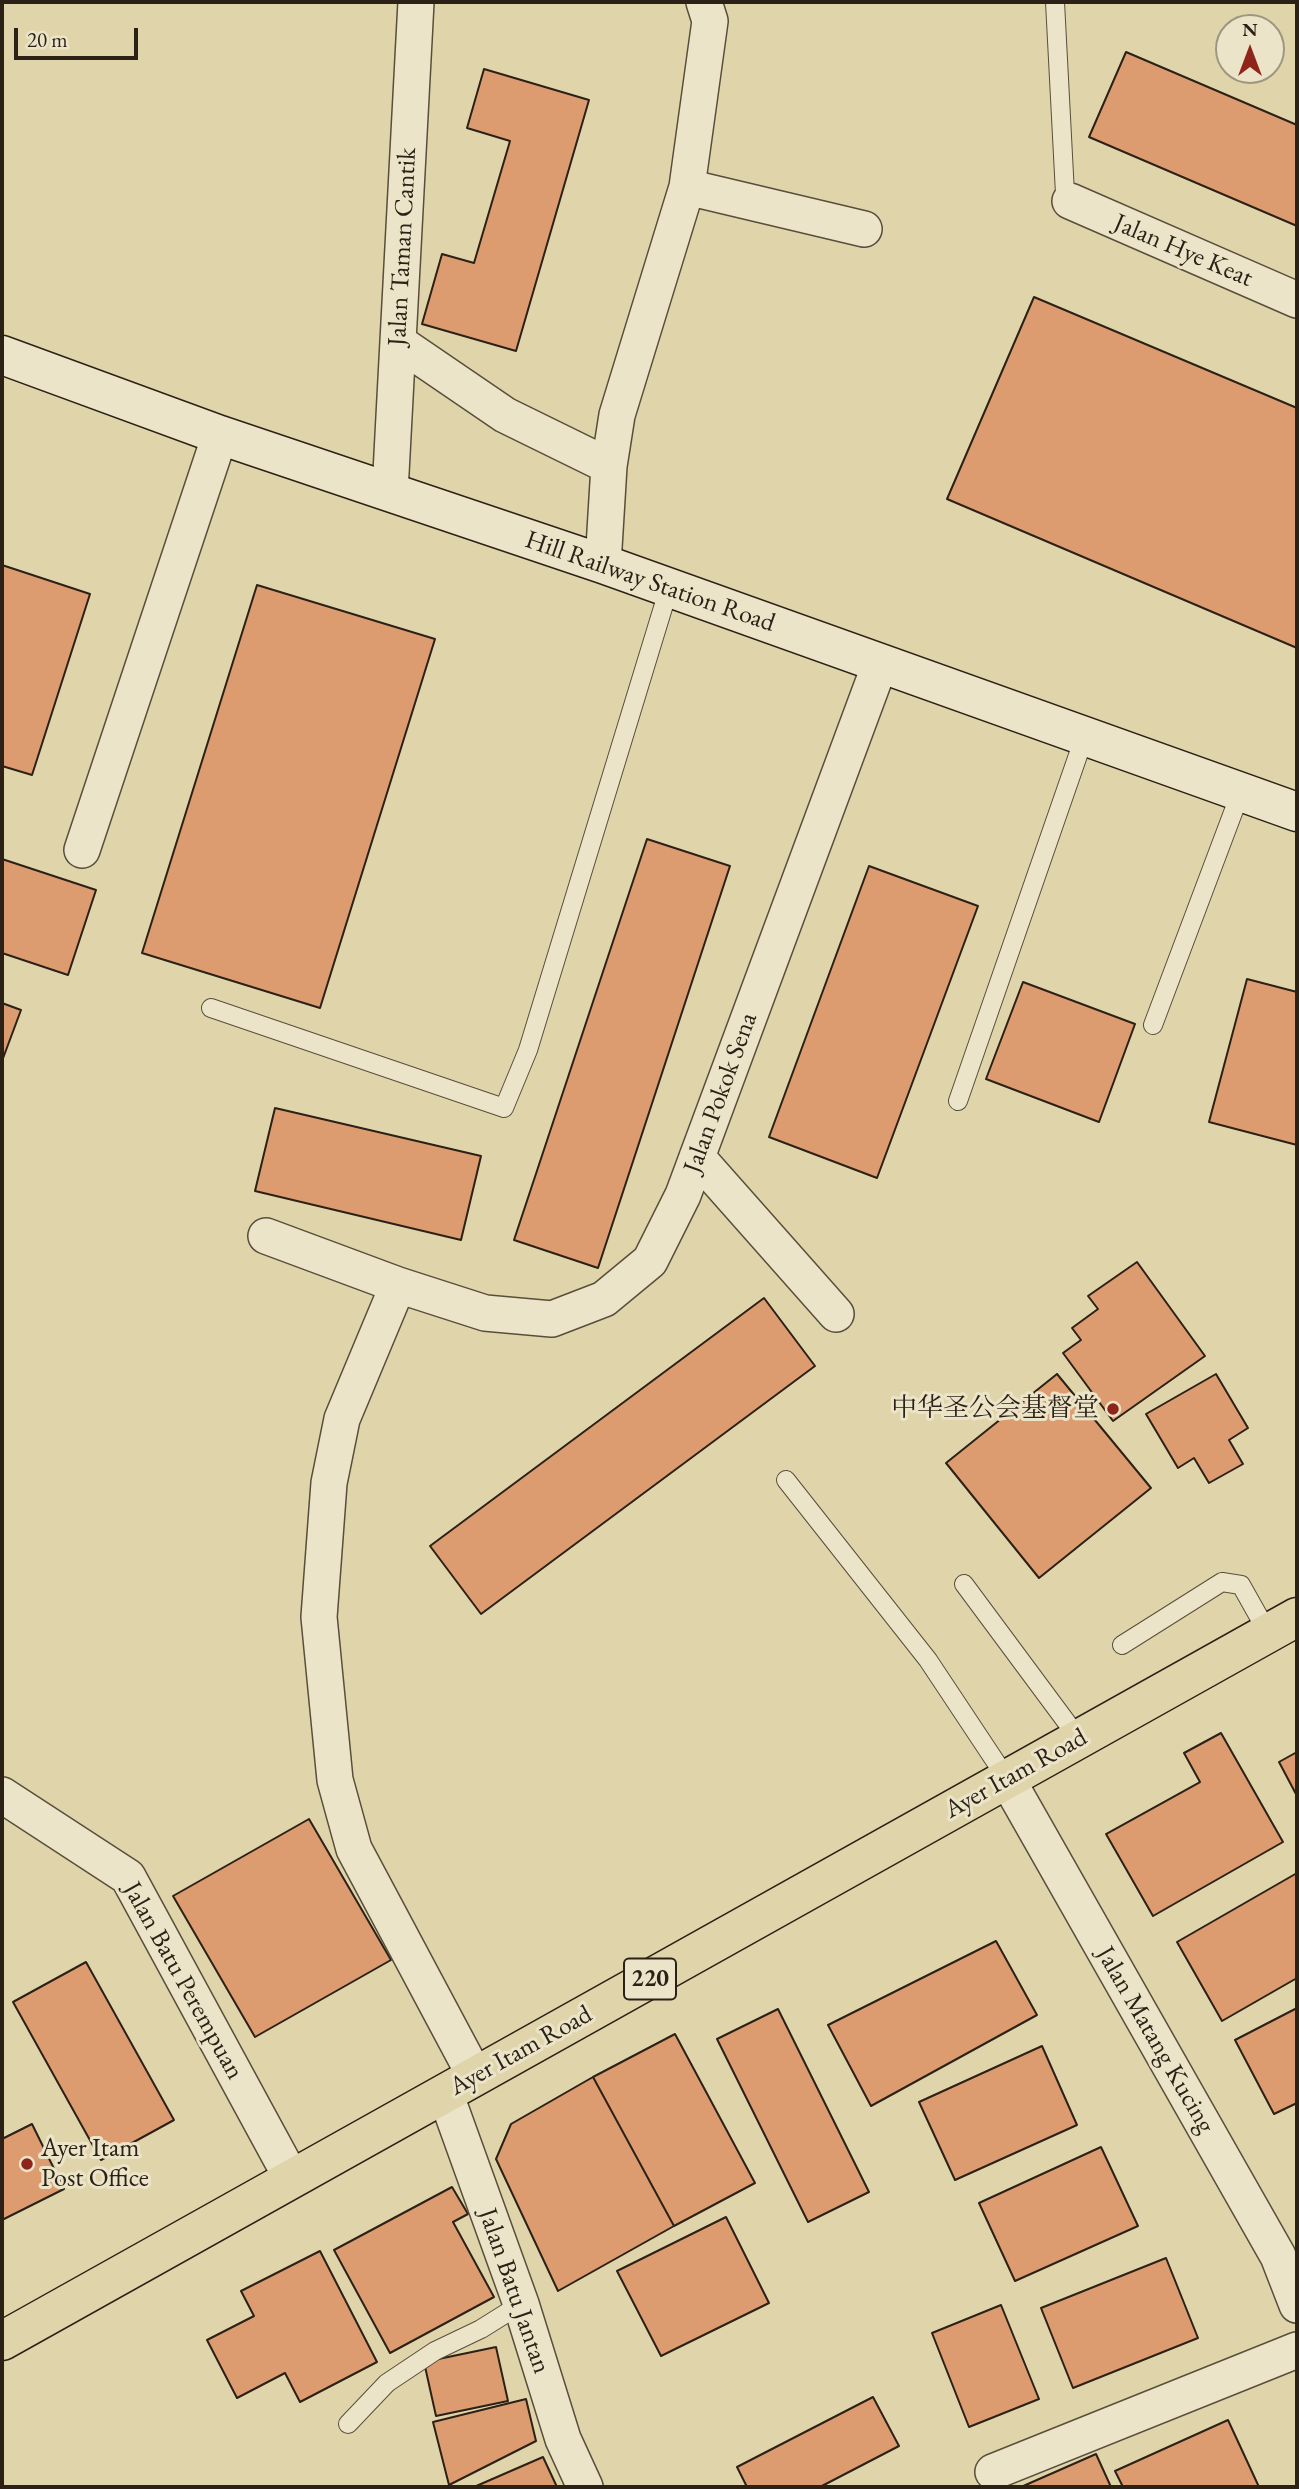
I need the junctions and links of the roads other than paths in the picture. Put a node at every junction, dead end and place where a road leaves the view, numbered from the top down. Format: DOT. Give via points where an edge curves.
graph roads {
  1 [pos="416,2"];
  2 [pos="704,2"];
  3 [pos="1055,2"];
  4 [pos="687,187"];
  5 [pos="1070,201"];
  6 [pos="864,229"];
  7 [pos="1297,300"];
  8 [pos="398,342"];
  9 [pos="2,355"];
  10 [pos="220,435"];
  11 [pos="608,466"];
  12 [pos="390,492"];
  13 [pos="603,564"];
  14 [pos="669,587"];
  15 [pos="880,664"];
  16 [pos="1084,738"];
  17 [pos="1240,794"];
  18 [pos="1297,812"];
  19 [pos="82,850"];
  20 [pos="211,1007"];
  21 [pos="1153,1025"];
  22 [pos="958,1101"];
  23 [pos="698,1157"];
  24 [pos="266,1236"];
  25 [pos="398,1285"];
  26 [pos="836,1314"];
  27 [pos="786,1480"];
  28 [pos="964,1584"];
  29 [pos="1282,1625"];
  30 [pos="1122,1645"];
  31 [pos="1079,1739"];
  32 [pos="1007,1779"];
  33 [pos="2,1795"];
  34 [pos="460,2085"];
  35 [pos="292,2179"];
  36 [pos="1288,2251"];
  37 [pos="521,2304"];
  38 [pos="1297,2305"];
  39 [pos="2,2341"];
  40 [pos="1297,2350"];
  41 [pos="348,2424"];
  42 [pos="993,2472"];
  43 [pos="585,2487"];
  1 -- 8 [label="street, Jalan Taman Cantik"];
  2 -- 4 [label="street" via="710,22"];
  3 -- 5 [label="lane" via="1065,194"];
  4 -- 6 [label="street"];
  4 -- 11 [label="street" via="620,404"];
  5 -- 7 [label="street, Jalan Hye Keat"];
  8 -- 11 [label="street" via="505,415"];
  8 -- 12 [label="street, Jalan Taman Cantik"];
  9 -- 10 [label="street, Hill Railway Station Road"];
  10 -- 12 [label="street, Hill Railway Station Road"];
  10 -- 19 [label="street"];
  11 -- 13 [label="street"];
  12 -- 13 [label="street, Hill Railway Station Road"];
  13 -- 14 [label="street, Hill Railway Station Road"];
  14 -- 15 [label="street, Hill Railway Station Road"];
  14 -- 20 [label="lane" via="528,1050 504,1108"];
  15 -- 16 [label="street, Hill Railway Station Road"];
  15 -- 23 [label="street, Jalan Pokok Sena"];
  16 -- 17 [label="street, Hill Railway Station Road"];
  16 -- 22 [label="lane"];
  17 -- 18 [label="street, Hill Railway Station Road"];
  17 -- 21 [label="lane"];
  23 -- 25 [label="street, Jalan Pokok Sena" via="650,1261 604,1299 552,1319 485,1313"];
  23 -- 26 [label="street"];
  24 -- 25 [label="street, Jalan Pokok Sena"];
  25 -- 34 [label="street, Jalan Batu Jantan" via="342,1419 329,1483 319,1617 335,1780 354,1849"];
  27 -- 32 [label="lane" via="928,1660"];
  28 -- 31 [label="lane"];
  29 -- 30 [label="lane" via="1241,1584 1222,1583"];
  29 -- 31 [label="main road, Ayer Itam Road / 220"];
  31 -- 32 [label="main road, Ayer Itam Road / 220"];
  32 -- 34 [label="main road, Ayer Itam Road / 220"];
  32 -- 36 [label="street, Jalan Matang Kucing"];
  33 -- 35 [label="street, Jalan Batu Perempuan" via="128,1877"];
  34 -- 35 [label="main road, Ayer Itam Road / 220"];
  34 -- 37 [label="street, Jalan Batu Jantan"];
  35 -- 39 [label="main road, Ayer Itam Road / 220"];
  36 -- 38 [label="street, Jalan Matang Kucing"];
  37 -- 41 [label="lane" via="397,2377"];
  37 -- 43 [label="street, Jalan Batu Jantan" via="563,2439"];
  40 -- 42 [label="street"];
}
